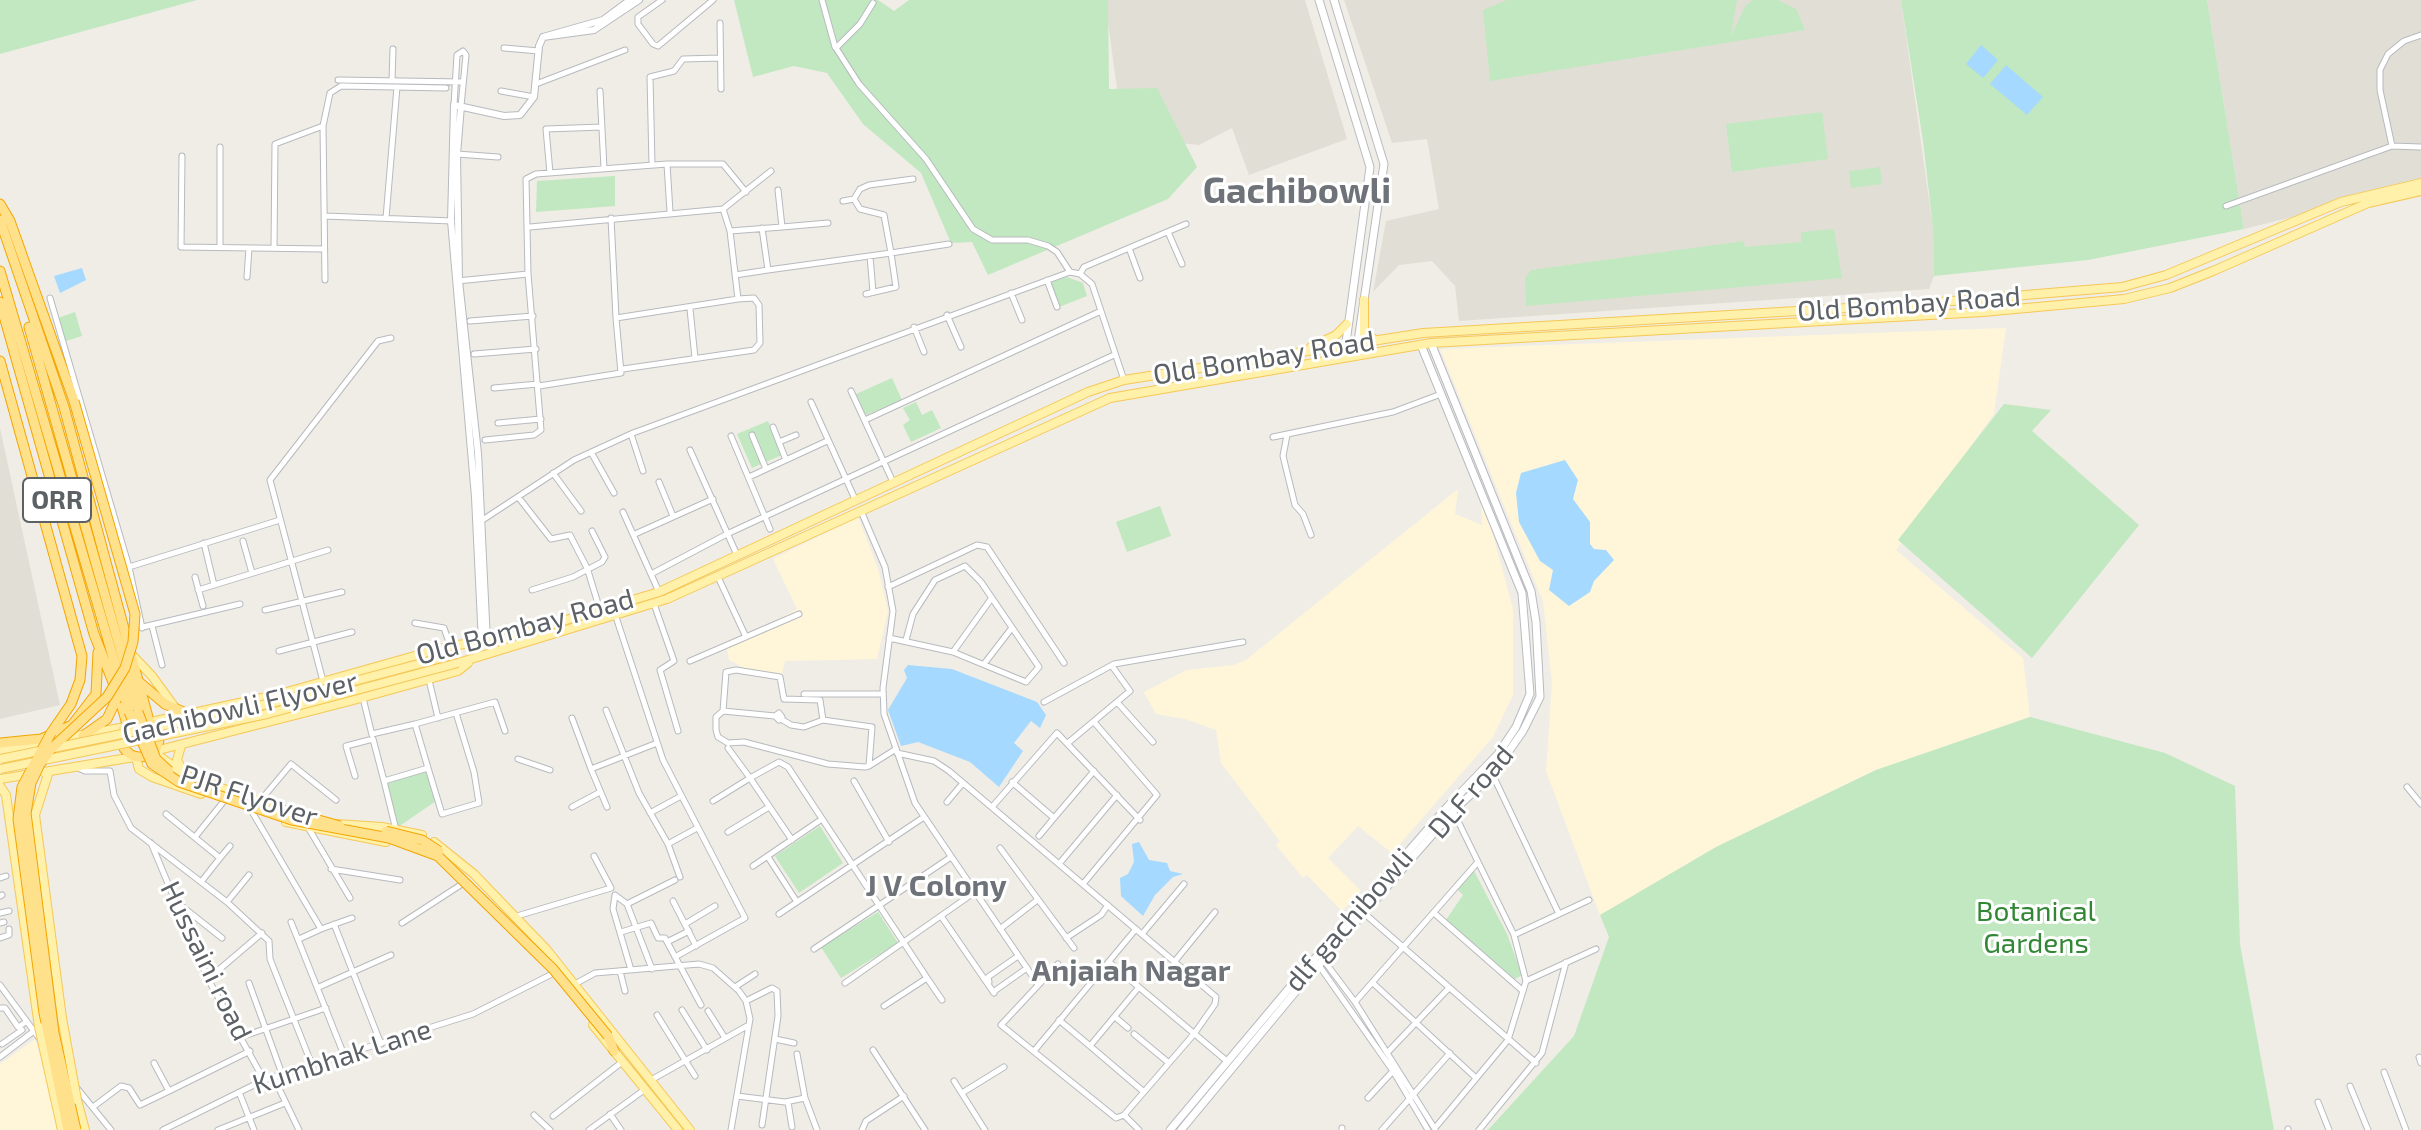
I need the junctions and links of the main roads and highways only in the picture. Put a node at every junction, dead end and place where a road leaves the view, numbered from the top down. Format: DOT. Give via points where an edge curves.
graph roads {
  1 [pos="1319,0"];
  2 [pos="1334,0"];
  3 [pos="1347,41"];
  4 [pos="1334,45"];
  5 [pos="2421,183"];
  6 [pos="2421,191"];
  7 [pos="0,204"];
  8 [pos="0,220"];
  9 [pos="0,241"];
  10 [pos="0,271"];
  11 [pos="1364,300"];
  12 [pos="1957,301"];
  13 [pos="0,302"];
  14 [pos="1957,314"];
  15 [pos="1347,324"];
  16 [pos="1376,340"];
  17 [pos="1357,343"];
  18 [pos="1431,343"];
  19 [pos="1345,344"];
  20 [pos="1421,345"];
  21 [pos="1295,352"];
  22 [pos="1356,355"];
  23 [pos="1344,357"];
  24 [pos="0,361"];
  25 [pos="1150,377"];
  26 [pos="1152,390"];
  27 [pos="94,634"];
  28 [pos="483,639"];
  29 [pos="455,654"];
  30 [pos="133,656"];
  31 [pos="476,658"];
  32 [pos="136,680"];
  33 [pos="118,696"];
  34 [pos="237,704"];
  35 [pos="181,711"];
  36 [pos="150,722"];
  37 [pos="126,726"];
  38 [pos="244,728"];
  39 [pos="83,736"];
  40 [pos="0,743"];
  41 [pos="181,746"];
  42 [pos="0,750"];
  43 [pos="154,751"];
  44 [pos="135,757"];
  45 [pos="0,759"];
  46 [pos="0,769"];
  47 [pos="49,771"];
  48 [pos="186,775"];
  49 [pos="0,779"];
  50 [pos="0,786"];
  51 [pos="614,1042"];
  52 [pos="65,1130"];
  53 [pos="76,1130"];
  54 [pos="85,1130"];
  55 [pos="678,1130"];
  56 [pos="690,1130"];
  57 [pos="1170,1130"];
  58 [pos="1181,1130"];
  1 -- 4 [label="main road"];
  2 -- 3 [label="main road"];
  3 -- 4 [label="main road"];
  3 -- 11 [label="main road" via="1384,164"];
  4 -- 15 [label="main road" via="1370,167"];
  5 -- 12 [label="main road, Old Bombay Road" via="2341,202 2166,275 2122,287"];
  6 -- 14 [label="main road, Old Bombay Road" via="2368,203 2170,288 2087,303"];
  7 -- 53 [label="highway, bridge" via="74,401 135,614 125,668 107,697 40,764 26,813 54,1033"];
  8 -- 30 [label="highway, ORR" via="64,407"];
  9 -- 51 [label="highway, PJR Flyover, bridge" via="156,759 172,773 242,799 347,828 422,840 452,860 518,925"];
  10 -- 51 [label="highway, PJR Flyover, bridge" via="101,624 152,764 179,782 292,820 389,838 438,856 553,969"];
  11 -- 16 [label="main road" via="1364,334"];
  11 -- 17 [label="main road"];
  12 -- 14 [label="main road"];
  12 -- 16 [label="main road, Old Bombay Road"];
  13 -- 27 [label="highway, ORR"];
  14 -- 18 [label="main road, Old Bombay Road"];
  15 -- 19 [label="main road"];
  15 -- 21 [label="main road" via="1331,339"];
  16 -- 17 [label="main road, Old Bombay Road"];
  17 -- 19 [label="main road, Old Bombay Road"];
  17 -- 22 [label="main road"];
  18 -- 20 [label="main road, Old Bombay Road"];
  18 -- 58 [label="main road, DLF road" via="1531,591 1541,690 1523,731 1493,774 1453,811"];
  19 -- 21 [label="main road, Old Bombay Road"];
  19 -- 23 [label="main road"];
  20 -- 22 [label="main road, Old Bombay Road"];
  20 -- 57 [label="main road, dlf gachibowli" via="1522,593 1531,689 1516,727 1488,765"];
  21 -- 25 [label="main road, Old Bombay Road"];
  22 -- 23 [label="main road, Old Bombay Road"];
  23 -- 26 [label="main road, Old Bombay Road"];
  24 -- 52 [label="highway, bridge" via="82,656 71,704 29,769 18,806"];
  25 -- 26 [label="main road"];
  25 -- 28 [label="main road, Old Bombay Road" via="1088,392 659,592"];
  26 -- 31 [label="main road, Old Bombay Road" via="1088,406 654,604"];
  27 -- 33 [label="highway, ORR"];
  27 -- 40 [label="highway" via="96,694 82,715 41,739"];
  28 -- 29 [label="main road, Gachibowli Flyover"];
  29 -- 31 [label="main road, Gachibowli Flyover"];
  29 -- 34 [label="main road, Old Bombay Road"];
  29 -- 45 [label="main road, Gachibowli Flyover, bridge" via="272,703"];
  29 -- 46 [label="main road, Gachibowli Flyover, bridge" via="267,714"];
  30 -- 32 [label="highway, ORR"];
  30 -- 35 [label="main road"];
  31 -- 38 [label="main road, Old Bombay Road" via="458,671"];
  32 -- 35 [label="highway"];
  32 -- 36 [label="highway, ORR"];
  33 -- 37 [label="highway, ORR"];
  33 -- 39 [label="highway" via="107,719"];
  34 -- 35 [label="main road, Old Bombay Road"];
  34 -- 38 [label="main road"];
  35 -- 36 [label="main road, Old Bombay Road"];
  36 -- 37 [label="highway" via="138,719"];
  36 -- 43 [label="highway" via="159,735"];
  37 -- 39 [label="main road"];
  37 -- 44 [label="highway" via="121,743"];
  38 -- 41 [label="main road, Old Bombay Road"];
  39 -- 42 [label="main road"];
  41 -- 43 [label="main road, Old Bombay Road"];
  41 -- 48 [label="main road" via="177,760"];
  43 -- 44 [label="highway"];
  43 -- 48 [label="main road"];
  44 -- 47 [label="main road"];
  44 -- 51 [label="main road" via="139,769 152,777 309,829 416,849 462,884"];
  47 -- 49 [label="main road"];
  47 -- 54 [label="main road, bridge" via="35,815 68,1062"];
  48 -- 51 [label="main road" via="332,824 423,836 446,850 517,916 575,984"];
  50 -- 52 [label="main road, bridge" via="6,795 36,1029"];
  51 -- 55 [label="main road" via="623,1062"];
  51 -- 56 [label="main road"];
}
